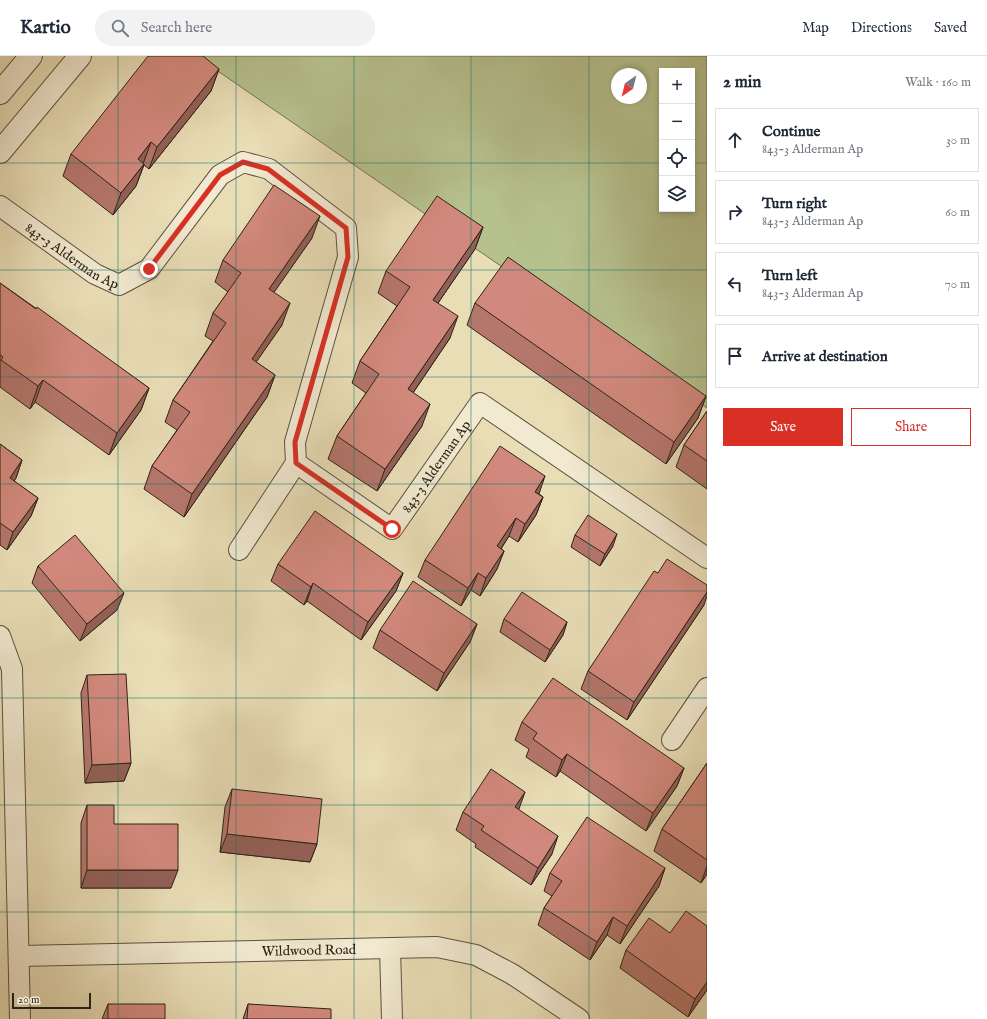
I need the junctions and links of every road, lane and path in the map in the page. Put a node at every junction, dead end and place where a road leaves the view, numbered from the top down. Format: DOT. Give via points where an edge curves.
graph roads {
  1 [pos="31,56"];
  2 [pos="80,56"];
  3 [pos="0,92"];
  4 [pos="0,152"];
  5 [pos="0,206"];
  6 [pos="296,463"];
  7 [pos="239,550"];
  8 [pos="707,558"];
  9 [pos="0,636"];
  10 [pos="707,688"];
  11 [pos="672,740"];
  12 [pos="390,948"];
  13 [pos="19,956"];
  14 [pos="20,1019"];
  15 [pos="392,1019"];
  16 [pos="579,1019"];
  1 -- 3 [label="street"];
  2 -- 4 [label="street"];
  5 -- 6 [label="street, 843-3 Alderman Ap" via="95,274 119,285 149,269 220,175 243,162 268,169 346,228 348,257 295,442"];
  6 -- 7 [label="street"];
  6 -- 8 [label="street, 843-3 Alderman Ap" via="392,529 480,403"];
  9 -- 13 [label="street" via="12,670"];
  10 -- 11 [label="street"];
  12 -- 13 [label="street, Wildwood Road"];
  12 -- 15 [label="street"];
  12 -- 16 [label="street, Wildwood Road" via="437,947 476,955 512,974"];
  13 -- 14 [label="street"];
}
